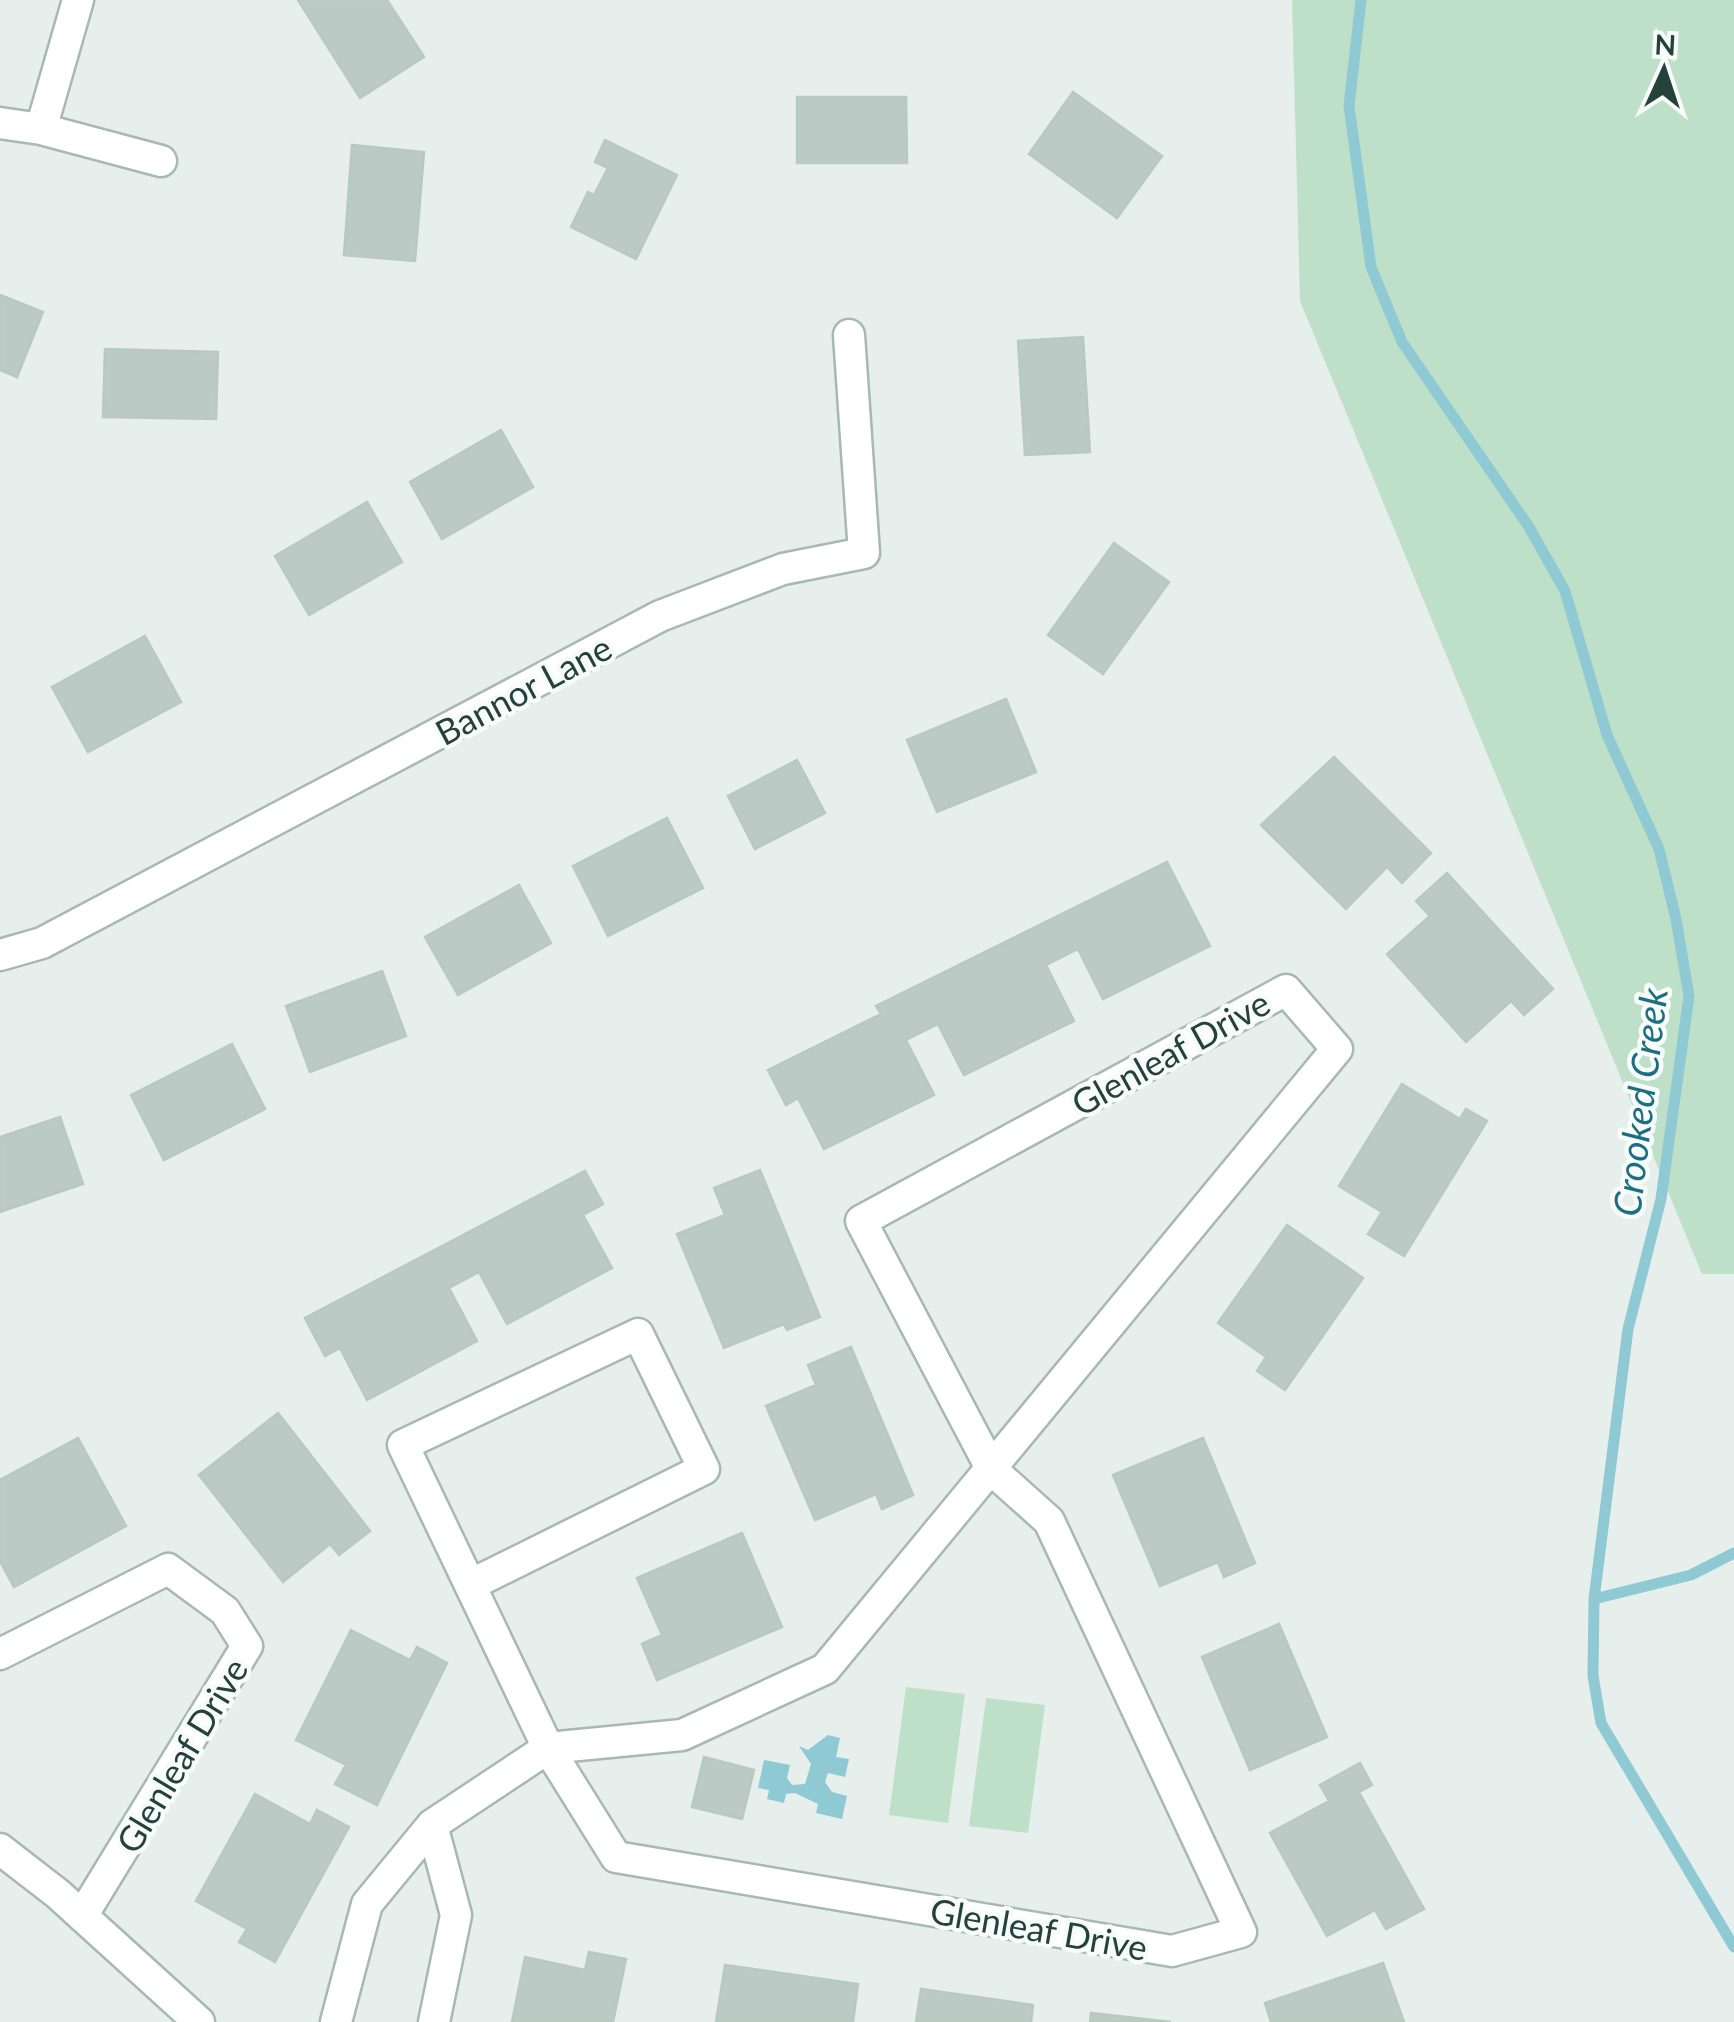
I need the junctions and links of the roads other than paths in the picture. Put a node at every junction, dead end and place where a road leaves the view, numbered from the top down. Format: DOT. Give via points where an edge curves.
graph roads {
  1 [pos="78,0"];
  2 [pos="0,124"];
  3 [pos="41,129"];
  4 [pos="161,161"];
  5 [pos="849,335"];
  6 [pos="0,955"];
  7 [pos="992,1470"];
  8 [pos="470,1585"];
  9 [pos="0,1654"];
  10 [pos="548,1748"];
  11 [pos="432,1824"];
  12 [pos="0,1848"];
  13 [pos="82,1916"];
  14 [pos="199,2022"];
  15 [pos="336,2022"];
  16 [pos="434,2022"];
  1 -- 3 [label="street"];
  2 -- 3 [label="street"];
  3 -- 4 [label="street"];
  5 -- 6 [label="street, Bannor Lane" via="864,552 782,570 660,616 60,934"];
  7 -- 7 [label="street, Glenleaf Drive" via="1336,1049 1286,990 861,1221"];
  7 -- 10 [label="street, Glenleaf Drive" via="825,1669 682,1735"];
  7 -- 10 [label="street, Glenleaf Drive" via="1049,1520 1240,1932 1172,1951 616,1856"];
  8 -- 8 [label="street, Glenleaf Drive" via="402,1445 638,1334 704,1469"];
  8 -- 10 [label="street, Glenleaf Drive"];
  9 -- 13 [label="street, Glenleaf Drive" via="168,1569 225,1611 247,1646"];
  10 -- 11 [label="street, Glenleaf Drive"];
  11 -- 15 [label="street, Glenleaf Drive" via="368,1904"];
  11 -- 16 [label="street" via="456,1915"];
  12 -- 13 [label="street"];
  13 -- 14 [label="street"];
}
